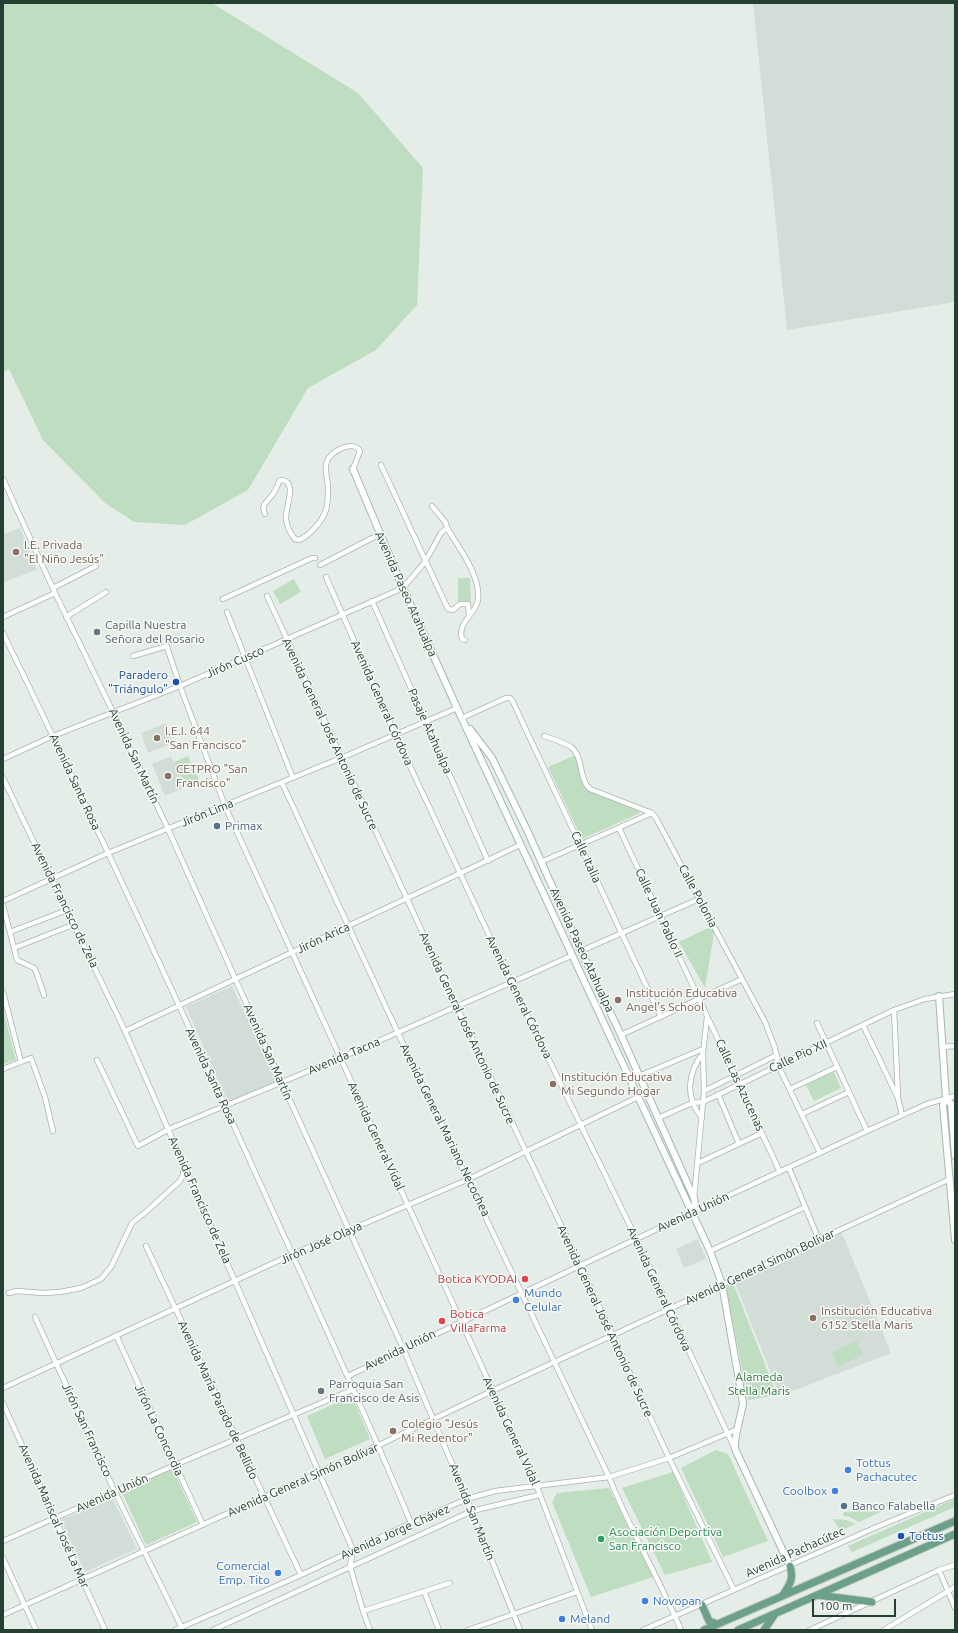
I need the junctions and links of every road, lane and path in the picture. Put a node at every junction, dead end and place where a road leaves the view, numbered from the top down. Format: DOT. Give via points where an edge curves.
graph roads {
  1 [pos="381,465"];
  2 [pos="353,469"];
  3 [pos="3,479"];
  4 [pos="432,506"];
  5 [pos="265,514"];
  6 [pos="447,528"];
  7 [pos="380,534"];
  8 [pos="315,558"];
  9 [pos="425,562"];
  10 [pos="96,566"];
  11 [pos="320,566"];
  12 [pos="326,577"];
  13 [pos="402,588"];
  14 [pos="54,591"];
  15 [pos="106,592"];
  16 [pos="266,596"];
  17 [pos="223,599"];
  18 [pos="372,602"];
  19 [pos="227,612"];
  20 [pos="342,615"];
  21 [pos="469,615"];
  22 [pos="3,617"];
  23 [pos="66,617"];
  24 [pos="3,633"];
  25 [pos="286,640"];
  26 [pos="465,640"];
  27 [pos="165,641"];
  28 [pos="167,646"];
  29 [pos="133,656"];
  30 [pos="244,658"];
  31 [pos="180,686"];
  32 [pos="457,708"];
  33 [pos="113,712"];
  34 [pos="462,718"];
  35 [pos="424,721"];
  36 [pos="395,734"];
  37 [pos="53,736"];
  38 [pos="544,736"];
  39 [pos="341,758"];
  40 [pos="3,759"];
  41 [pos="3,778"];
  42 [pos="293,778"];
  43 [pos="282,782"];
  44 [pos="225,806"];
  45 [pos="652,813"];
  46 [pos="619,828"];
  47 [pos="168,829"];
  48 [pos="580,845"];
  49 [pos="520,846"];
  50 [pos="108,853"];
  51 [pos="488,861"];
  52 [pos="541,862"];
  53 [pos="461,873"];
  54 [pos="52,878"];
  55 [pos="406,899"];
  56 [pos="700,899"];
  57 [pos="3,901"];
  58 [pos="3,905"];
  59 [pos="67,910"];
  60 [pos="660,916"];
  61 [pos="75,924"];
  62 [pos="349,926"];
  63 [pos="10,932"];
  64 [pos="622,933"];
  65 [pos="14,948"];
  66 [pos="581,951"];
  67 [pos="292,953"];
  68 [pos="571,956"];
  69 [pos="235,979"];
  70 [pos="742,979"];
  71 [pos="511,982"];
  72 [pos="3,992"];
  73 [pos="955,994"];
  74 [pos="44,995"];
  75 [pos="939,996"];
  76 [pos="699,999"];
  77 [pos="179,1006"];
  78 [pos="456,1007"];
  79 [pos="894,1010"];
  80 [pos="707,1016"];
  81 [pos="661,1017"];
  82 [pos="817,1023"];
  83 [pos="863,1025"];
  84 [pos="125,1031"];
  85 [pos="398,1033"];
  86 [pos="621,1035"];
  87 [pos="826,1043"];
  88 [pos="955,1046"];
  89 [pos="942,1048"];
  90 [pos="703,1051"];
  91 [pos="777,1055"];
  92 [pos="340,1058"];
  93 [pos="97,1060"];
  94 [pos="21,1062"];
  95 [pos="778,1065"];
  96 [pos="837,1067"];
  97 [pos="3,1069"];
  98 [pos="735,1075"];
  99 [pos="639,1076"];
  100 [pos="282,1083"];
  101 [pos="739,1084"];
  102 [pos="790,1089"];
  103 [pos="704,1091"];
  104 [pos="848,1092"];
  105 [pos="718,1094"];
  106 [pos="955,1096"];
  107 [pos="638,1097"];
  108 [pos="898,1098"];
  109 [pos="946,1098"];
  110 [pos="703,1102"];
  111 [pos="692,1103"];
  112 [pos="225,1106"];
  113 [pos="802,1114"];
  114 [pos="902,1115"];
  115 [pos="658,1118"];
  116 [pos="702,1118"];
  117 [pos="580,1124"];
  118 [pos="170,1129"];
  119 [pos="54,1131"];
  120 [pos="867,1131"];
  121 [pos="762,1133"];
  122 [pos="739,1144"];
  123 [pos="955,1148"];
  124 [pos="526,1151"];
  125 [pos="820,1153"];
  126 [pos="955,1156"];
  127 [pos="184,1163"];
  128 [pos="698,1163"];
  129 [pos="789,1168"];
  130 [pos="780,1172"];
  131 [pos="469,1179"];
  132 [pos="950,1179"];
  133 [pos="694,1198"];
  134 [pos="408,1205"];
  135 [pos="805,1207"];
  136 [pos="692,1212"];
  137 [pos="350,1230"];
  138 [pos="636,1238"];
  139 [pos="818,1240"];
  140 [pos="955,1240"];
  141 [pos="146,1246"];
  142 [pos="710,1251"];
  143 [pos="293,1254"];
  144 [pos="580,1265"];
  145 [pos="236,1280"];
  146 [pos="722,1284"];
  147 [pos="522,1292"];
  148 [pos="9,1293"];
  149 [pos="175,1308"];
  150 [pos="668,1309"];
  151 [pos="35,1317"];
  152 [pos="461,1321"];
  153 [pos="116,1335"];
  154 [pos="612,1335"];
  155 [pos="403,1348"];
  156 [pos="555,1362"];
  157 [pos="56,1363"];
  158 [pos="348,1376"];
  159 [pos="3,1388"];
  160 [pos="354,1389"];
  161 [pos="492,1391"];
  162 [pos="3,1403"];
  163 [pos="294,1414"];
  164 [pos="434,1419"];
  165 [pos="738,1429"];
  166 [pos="727,1433"];
  167 [pos="237,1438"];
  168 [pos="379,1445"];
  169 [pos="735,1449"];
  170 [pos="669,1458"];
  171 [pos="175,1465"];
  172 [pos="319,1472"];
  173 [pos="610,1477"];
  174 [pos="537,1487"];
  175 [pos="115,1492"];
  176 [pos="540,1494"];
  177 [pos="955,1495"];
  178 [pos="264,1497"];
  179 [pos="467,1499"];
  180 [pos="472,1511"];
  181 [pos="54,1519"];
  182 [pos="955,1521"];
  183 [pos="411,1523"];
  184 [pos="203,1525"];
  185 [pos="955,1534"];
  186 [pos="3,1541"];
  187 [pos="353,1550"];
  188 [pos="144,1552"];
  189 [pos="3,1558"];
  190 [pos="955,1565"];
  191 [pos="350,1566"];
  192 [pos="790,1566"];
  193 [pos="939,1570"];
  194 [pos="301,1575"];
  195 [pos="82,1578"];
  196 [pos="450,1583"];
  197 [pos="955,1587"];
  198 [pos="734,1590"];
  199 [pos="424,1591"];
  200 [pos="577,1592"];
  201 [pos="948,1592"];
  202 [pos="817,1595"];
  203 [pos="784,1596"];
  204 [pos="872,1602"];
  205 [pos="702,1605"];
  206 [pos="24,1606"];
  207 [pos="955,1608"];
  208 [pos="363,1611"];
  209 [pos="776,1613"];
  210 [pos="3,1615"];
  211 [pos="514,1615"];
  212 [pos="675,1615"];
  213 [pos="717,1624"];
  214 [pos="894,1624"];
  215 [pos="182,1628"];
  216 [pos="36,1630"];
  217 [pos="104,1630"];
  218 [pos="175,1630"];
  219 [pos="213,1630"];
  220 [pos="370,1630"];
  221 [pos="439,1630"];
  222 [pos="468,1630"];
  223 [pos="520,1630"];
  224 [pos="592,1630"];
  225 [pos="643,1630"];
  226 [pos="681,1630"];
  227 [pos="704,1630"];
  228 [pos="738,1630"];
  229 [pos="764,1630"];
  230 [pos="810,1630"];
  231 [pos="884,1630"];
  232 [pos="897,1630"];
  1 -- 9 [label="street"];
  2 -- 5 [label="street" via="360,451 356,446 344,447 328,458 326,510 320,522 300,540 295,539 288,528 286,518 290,489 287,481 279,481 277,488 264,504"];
  2 -- 7 [label="street, Avenida Paseo Atahualpa"];
  3 -- 14 [label="street, Avenida San Martín"];
  4 -- 6 [label="street"];
  6 -- 9 [label="street, Jirón Cusco" via="441,533"];
  6 -- 21 [label="street" via="468,561 474,576 478,602"];
  7 -- 11 [label="street"];
  7 -- 13 [label="street, Avenida Paseo Atahualpa"];
  8 -- 17 [label="street"];
  9 -- 13 [label="street, Jirón Cusco"];
  9 -- 21 [label="street" via="448,609 453,610 460,604 468,604"];
  10 -- 14 [label="street"];
  12 -- 20 [label="street, Avenida General Córdova"];
  13 -- 18 [label="street, Jirón Cusco"];
  13 -- 32 [label="street, Avenida Paseo Atahualpa"];
  14 -- 22 [label="street"];
  14 -- 23 [label="street, Avenida San Martín"];
  15 -- 23 [label="street"];
  16 -- 25 [label="street, Avenida General José Antonio de Sucre"];
  18 -- 20 [label="street, Jirón Cusco"];
  18 -- 35 [label="street, Pasaje Atahualpa"];
  19 -- 30 [label="street"];
  20 -- 25 [label="street, Jirón Cusco"];
  20 -- 36 [label="street, Avenida General Córdova"];
  21 -- 26 [label="street" via="461,635"];
  23 -- 33 [label="street, Avenida San Martín"];
  24 -- 37 [label="street, Avenida Santa Rosa"];
  25 -- 30 [label="street, Jirón Cusco"];
  25 -- 39 [label="street, Avenida General José Antonio de Sucre"];
  27 -- 28 [label="street, Avenida General Vidal"];
  28 -- 29 [label="street"];
  28 -- 31 [label="street, Avenida General Vidal"];
  30 -- 31 [label="street, Jirón Cusco"];
  30 -- 42 [label="street"];
  31 -- 33 [label="street, Jirón Cusco"];
  31 -- 44 [label="street, Avenida General Vidal"];
  32 -- 34 [label="street, Avenida Paseo Atahualpa"];
  32 -- 35 [label="street, Jirón Lima"];
  33 -- 37 [label="street, Jirón Cusco"];
  33 -- 47 [label="street, Avenida San Martín"];
  34 -- 48 [label="street, Calle Italia" via="510,698"];
  34 -- 49 [label="street, Avenida Paseo Atahualpa"];
  34 -- 52 [label="street, Avenida Paseo Atahualpa" via="492,758"];
  35 -- 36 [label="street, Jirón Lima"];
  35 -- 51 [label="street, Pasaje Atahualpa"];
  36 -- 39 [label="street, Jirón Lima"];
  36 -- 53 [label="street, Avenida General Córdova"];
  37 -- 40 [label="street, Jirón Cusco"];
  37 -- 50 [label="street, Avenida Santa Rosa"];
  38 -- 45 [label="street" via="571,747 576,752 584,782 590,789"];
  39 -- 42 [label="street, Jirón Lima"];
  39 -- 55 [label="street, Avenida General José Antonio de Sucre"];
  41 -- 54 [label="street, Avenida Francisco de Zela"];
  42 -- 43 [label="street, Jirón Lima"];
  43 -- 44 [label="street, Jirón Lima"];
  43 -- 62 [label="street, Avenida General Mariano Necochea"];
  44 -- 47 [label="street, Jirón Lima"];
  44 -- 67 [label="street, Avenida General Vidal"];
  45 -- 46 [label="street"];
  45 -- 56 [label="street, Calle Polonia"];
  46 -- 48 [label="street"];
  46 -- 60 [label="street, Calle Juan Pablo II"];
  47 -- 50 [label="street, Jirón Lima"];
  47 -- 69 [label="street, Avenida San Martín"];
  48 -- 52 [label="street"];
  48 -- 64 [label="street, Calle Italia"];
  49 -- 51 [label="street, Jirón Arica"];
  49 -- 68 [label="street, Avenida Paseo Atahualpa"];
  50 -- 54 [label="street, Jirón Lima"];
  50 -- 77 [label="street, Avenida Santa Rosa"];
  51 -- 53 [label="street, Jirón Arica"];
  52 -- 66 [label="street, Avenida Paseo Atahualpa"];
  53 -- 55 [label="street, Jirón Arica"];
  53 -- 71 [label="street, Avenida General Córdova"];
  54 -- 57 [label="street, Jirón Lima"];
  54 -- 59 [label="street, Avenida Francisco de Zela"];
  55 -- 62 [label="street, Jirón Arica"];
  55 -- 78 [label="street, Avenida General José Antonio de Sucre"];
  56 -- 60 [label="street"];
  56 -- 70 [label="street, Calle Polonia"];
  58 -- 63 [label="street"];
  59 -- 61 [label="street, Avenida Francisco de Zela"];
  59 -- 63 [label="street"];
  60 -- 64 [label="street"];
  60 -- 76 [label="street, Calle Juan Pablo II"];
  61 -- 65 [label="street"];
  61 -- 84 [label="street, Avenida Francisco de Zela"];
  62 -- 67 [label="street, Jirón Arica"];
  62 -- 85 [label="street, Avenida General Mariano Necochea"];
  63 -- 65 [label="street"];
  64 -- 66 [label="street"];
  64 -- 81 [label="street, Calle Italia"];
  65 -- 74 [label="street" via="18,962 36,971"];
  66 -- 86 [label="street, Avenida Paseo Atahualpa"];
  67 -- 69 [label="street, Jirón Arica"];
  67 -- 92 [label="street, Avenida General Vidal"];
  68 -- 71 [label="street, Avenida Tacna"];
  68 -- 107 [label="street, Avenida Paseo Atahualpa"];
  69 -- 77 [label="street, Jirón Arica"];
  69 -- 100 [label="street, Avenida San Martín"];
  70 -- 76 [label="street"];
  70 -- 91 [label="street, Calle Polonia" via="772,1037"];
  71 -- 78 [label="street, Avenida Tacna"];
  71 -- 117 [label="street, Avenida General Córdova"];
  72 -- 94 [label="street"];
  73 -- 75 [label="street, Calle Pio XII"];
  75 -- 79 [label="street, Calle Pio XII"];
  75 -- 89 [label="street"];
  76 -- 80 [label="street, Calle Las Azucenas"];
  76 -- 81 [label="street"];
  77 -- 84 [label="street, Jirón Arica"];
  77 -- 112 [label="street, Avenida Santa Rosa"];
  78 -- 85 [label="street, Avenida Tacna"];
  78 -- 124 [label="street, Avenida General José Antonio de Sucre"];
  79 -- 83 [label="street, Calle Pio XII"];
  79 -- 108 [label="street"];
  80 -- 90 [label="street"];
  80 -- 98 [label="street, Calle Las Azucenas"];
  81 -- 86 [label="street"];
  82 -- 87 [label="street"];
  83 -- 87 [label="street, Calle Pio XII"];
  83 -- 108 [label="street"];
  84 -- 118 [label="street, Avenida Francisco de Zela"];
  85 -- 92 [label="street, Avenida Tacna"];
  85 -- 131 [label="street, Avenida General Mariano Necochea"];
  86 -- 99 [label="street, Avenida Paseo Atahualpa"];
  87 -- 95 [label="street, Calle Pio XII"];
  87 -- 96 [label="street"];
  88 -- 89 [label="street"];
  89 -- 109 [label="street"];
  90 -- 99 [label="street"];
  90 -- 103 [label="street"];
  90 -- 111 [label="street" via="692,1073"];
  91 -- 95 [label="street, Calle Polonia"];
  91 -- 98 [label="street, Calle Pio XII"];
  92 -- 100 [label="street, Avenida Tacna"];
  92 -- 134 [label="street, Avenida General Vidal"];
  93 -- 118 [label="street, Avenida Tacna" via="138,1146"];
  94 -- 97 [label="street"];
  94 -- 119 [label="street" via="31,1058"];
  95 -- 101 [label="street, Calle Pio XII"];
  95 -- 102 [label="street"];
  96 -- 102 [label="street"];
  96 -- 104 [label="street"];
  98 -- 101 [label="street, Calle Las Azucenas"];
  98 -- 103 [label="street, Calle Pio XII"];
  99 -- 115 [label="street, Avenida Paseo Atahualpa"];
  100 -- 112 [label="street, Avenida Tacna"];
  100 -- 137 [label="street, Avenida San Martín"];
  101 -- 105 [label="street, Calle Pio XII"];
  101 -- 121 [label="street, Calle Las Azucenas"];
  102 -- 113 [label="street"];
  103 -- 110 [label="street"];
  104 -- 113 [label="street"];
  104 -- 120 [label="street"];
  105 -- 110 [label="street, Calle Pio XII"];
  105 -- 122 [label="street"];
  106 -- 109 [label="street, Avenida Unión"];
  107 -- 117 [label="street, Jirón José Olaya"];
  107 -- 136 [label="street, Avenida Paseo Atahualpa"];
  108 -- 114 [label="street"];
  109 -- 114 [label="street, Avenida Unión"];
  109 -- 123 [label="street" via="951,1104"];
  109 -- 132 [label="street" via="943,1105"];
  110 -- 111 [label="street, Calle Pio XII"];
  110 -- 116 [label="street"];
  111 -- 115 [label="street, Calle Pio XII"];
  111 -- 116 [label="street"];
  112 -- 118 [label="street, Avenida Tacna"];
  112 -- 143 [label="street, Avenida Santa Rosa"];
  113 -- 125 [label="street"];
  114 -- 120 [label="street, Avenida Unión"];
  115 -- 133 [label="street, Avenida Paseo Atahualpa"];
  116 -- 128 [label="street"];
  117 -- 124 [label="street, Jirón José Olaya"];
  117 -- 138 [label="street, Avenida General Córdova"];
  118 -- 127 [label="street, Avenida Francisco de Zela"];
  120 -- 125 [label="street, Avenida Unión"];
  121 -- 122 [label="street"];
  121 -- 130 [label="street, Calle Las Azucenas"];
  122 -- 128 [label="street"];
  123 -- 126 [label="street"];
  124 -- 131 [label="street, Jirón José Olaya"];
  124 -- 144 [label="street, Avenida General José Antonio de Sucre"];
  125 -- 129 [label="street, Avenida Unión"];
  127 -- 145 [label="street, Avenida Francisco de Zela"];
  127 -- 148 [label="street" via="180,1181 132,1222 111,1267 101,1279 81,1288 60,1292"];
  128 -- 133 [label="street"];
  129 -- 130 [label="street, Avenida Unión"];
  129 -- 135 [label="street"];
  130 -- 136 [label="street, Avenida Unión"];
  131 -- 134 [label="street, Jirón José Olaya"];
  131 -- 147 [label="street, Avenida General Mariano Necochea"];
  132 -- 139 [label="street, Avenida General Simón Bolívar"];
  132 -- 140 [label="street"];
  133 -- 136 [label="street"];
  134 -- 137 [label="street, Jirón José Olaya"];
  134 -- 152 [label="street, Avenida General Vidal"];
  135 -- 139 [label="street"];
  135 -- 142 [label="street"];
  136 -- 138 [label="street, Avenida Unión"];
  136 -- 142 [label="street, Avenida Paseo Atahualpa"];
  137 -- 143 [label="street, Jirón José Olaya"];
  137 -- 155 [label="street, Avenida San Martín"];
  138 -- 144 [label="street, Avenida Unión"];
  138 -- 150 [label="street, Avenida General Córdova"];
  139 -- 146 [label="street, Avenida General Simón Bolívar"];
  141 -- 149 [label="street, Avenida María Parado de Bellido"];
  142 -- 146 [label="street, Avenida Paseo Atahualpa"];
  143 -- 145 [label="street, Jirón José Olaya"];
  143 -- 158 [label="street, Avenida Santa Rosa"];
  144 -- 147 [label="street, Avenida Unión"];
  144 -- 154 [label="street, Avenida General José Antonio de Sucre"];
  145 -- 149 [label="street, Jirón José Olaya"];
  145 -- 163 [label="street, Avenida Francisco de Zela"];
  146 -- 150 [label="street, Avenida General Simón Bolívar"];
  146 -- 165 [label="street, Avenida Paseo Atahualpa" via="743,1403"];
  147 -- 152 [label="street, Avenida Unión"];
  147 -- 156 [label="street, Avenida General Mariano Necochea"];
  149 -- 153 [label="street, Jirón José Olaya"];
  149 -- 167 [label="street, Avenida María Parado de Bellido"];
  150 -- 154 [label="street, Avenida General Simón Bolívar"];
  150 -- 166 [label="street, Avenida General Córdova"];
  151 -- 157 [label="street, Jirón San Francisco"];
  152 -- 155 [label="street, Avenida Unión"];
  152 -- 161 [label="street, Avenida General Vidal"];
  153 -- 157 [label="street, Jirón José Olaya"];
  153 -- 171 [label="street, Jirón La Concordia"];
  154 -- 156 [label="street, Avenida General Simón Bolívar"];
  154 -- 170 [label="street, Avenida General José Antonio de Sucre"];
  155 -- 158 [label="street, Avenida Unión"];
  155 -- 164 [label="street, Avenida San Martín"];
  156 -- 161 [label="street, Avenida General Simón Bolívar"];
  156 -- 173 [label="street, Avenida General Mariano Necochea"];
  157 -- 159 [label="street, Jirón José Olaya"];
  157 -- 175 [label="street, Jirón San Francisco"];
  158 -- 160 [label="street, Avenida Santa Rosa"];
  160 -- 163 [label="street, Avenida Unión"];
  160 -- 168 [label="street, Avenida Santa Rosa"];
  161 -- 164 [label="street, Avenida General Simón Bolívar"];
  161 -- 174 [label="street, Avenida General Vidal"];
  162 -- 181 [label="street, Avenida Mariscal José La Mar"];
  163 -- 167 [label="street, Avenida Unión"];
  163 -- 172 [label="street, Avenida Francisco de Zela"];
  164 -- 168 [label="street, Avenida General Simón Bolívar"];
  164 -- 179 [label="street, Avenida San Martín"];
  165 -- 166 [label="street, Avenida Jorge Chávez"];
  165 -- 169 [label="street, Avenida Paseo Atahualpa"];
  166 -- 169 [label="street, Avenida General Córdova"];
  166 -- 170 [label="street, Avenida Jorge Chávez"];
  167 -- 171 [label="street, Avenida Unión"];
  167 -- 178 [label="street, Avenida María Parado de Bellido"];
  168 -- 172 [label="street, Avenida General Simón Bolívar"];
  168 -- 183 [label="street, Avenida Santa Rosa"];
  169 -- 192 [label="street, Avenida General Córdova"];
  170 -- 173 [label="street, Avenida Jorge Chávez"];
  170 -- 198 [label="street, Avenida General José Antonio de Sucre"];
  171 -- 175 [label="street, Avenida Unión"];
  171 -- 184 [label="street, Jirón La Concordia"];
  172 -- 178 [label="street, Avenida General Simón Bolívar"];
  172 -- 187 [label="street, Avenida Francisco de Zela"];
  173 -- 174 [label="street, Avenida Jorge Chávez"];
  173 -- 212 [label="street, Avenida General Mariano Necochea" via="631,1528"];
  174 -- 176 [label="street, Avenida General Vidal"];
  174 -- 179 [label="street, Avenida Jorge Chávez" via="495,1491"];
  175 -- 181 [label="street, Avenida Unión"];
  175 -- 188 [label="street, Jirón San Francisco"];
  176 -- 180 [label="street, Avenida Jorge Chávez"];
  176 -- 200 [label="street, Avenida General Vidal"];
  177 -- 192 [label="street, Avenida Pachacútec"];
  178 -- 184 [label="street, Avenida General Simón Bolívar"];
  178 -- 194 [label="street, Avenida María Parado de Bellido"];
  179 -- 180 [label="street, Avenida San Martín"];
  179 -- 183 [label="street, Avenida Jorge Chávez"];
  180 -- 191 [label="street, Avenida Jorge Chávez"];
  180 -- 211 [label="street, Avenida San Martín"];
  181 -- 186 [label="street, Avenida Unión"];
  181 -- 195 [label="street, Avenida Mariscal José La Mar"];
  182 -- 203 [label="main road"];
  183 -- 187 [label="street, Avenida Jorge Chávez"];
  184 -- 188 [label="street, Avenida General Simón Bolívar"];
  185 -- 202 [label="main road"];
  187 -- 191 [label="street"];
  187 -- 194 [label="street, Avenida Jorge Chávez"];
  188 -- 195 [label="street, Avenida General Simón Bolívar"];
  188 -- 215 [label="street, Jirón San Francisco"];
  189 -- 206 [label="street"];
  190 -- 193 [label="street"];
  191 -- 208 [label="street"];
  191 -- 219 [label="street, Avenida Jorge Chávez"];
  192 -- 198 [label="street, Avenida Pachacútec"];
  192 -- 203 [label="main road" via="792,1575"];
  193 -- 201 [label="street"];
  193 -- 204 [label="street"];
  194 -- 215 [label="street, Avenida Jorge Chávez"];
  195 -- 206 [label="street, Avenida General Simón Bolívar"];
  195 -- 217 [label="street, Avenida Mariscal José La Mar"];
  196 -- 199 [label="street"];
  197 -- 201 [label="street"];
  198 -- 205 [label="street, Avenida Pachacútec"];
  199 -- 208 [label="street"];
  199 -- 221 [label="street"];
  200 -- 211 [label="street"];
  200 -- 224 [label="street, Avenida General Vidal"];
  201 -- 207 [label="street"];
  201 -- 214 [label="street"];
  202 -- 204 [label="main road"];
  202 -- 209 [label="main road"];
  203 -- 213 [label="main road"];
  204 -- 230 [label="street"];
  205 -- 212 [label="street, Avenida Pachacútec"];
  205 -- 213 [label="main road" via="710,1621"];
  206 -- 210 [label="street, Avenida General Simón Bolívar"];
  206 -- 216 [label="street"];
  208 -- 220 [label="street"];
  209 -- 228 [label="main road"];
  209 -- 229 [label="main road"];
  211 -- 222 [label="street"];
  211 -- 223 [label="street, Avenida San Martín"];
  212 -- 225 [label="street, Avenida Pachacútec"];
  212 -- 226 [label="street, Avenida General Mariano Necochea"];
  213 -- 227 [label="main road"];
  214 -- 231 [label="street"];
  214 -- 232 [label="street"];
  215 -- 218 [label="street, Avenida Jorge Chávez"];
}
